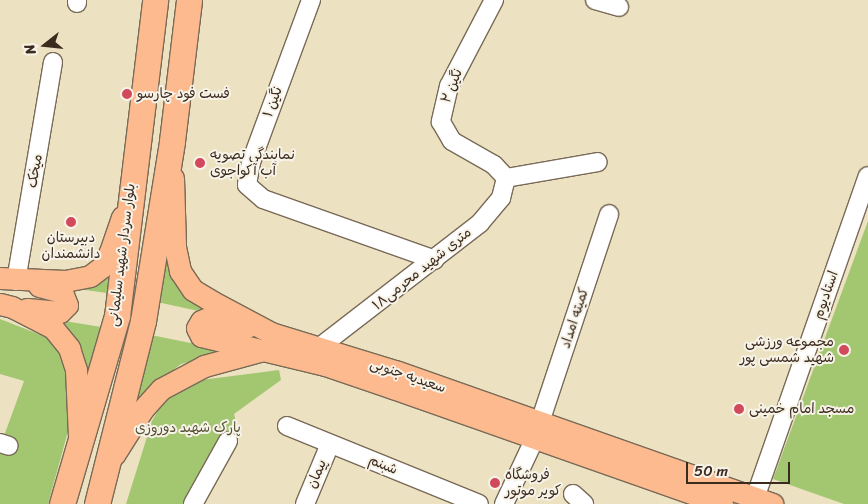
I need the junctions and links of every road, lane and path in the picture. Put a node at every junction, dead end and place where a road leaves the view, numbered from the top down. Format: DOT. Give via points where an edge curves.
graph roads {
  1 [pos="154,0"];
  2 [pos="189,0"];
  3 [pos="311,0"];
  4 [pos="494,0"];
  5 [pos="595,0"];
  6 [pos="619,8"];
  7 [pos="53,62"];
  8 [pos="172,141"];
  9 [pos="598,162"];
  10 [pos="868,176"];
  11 [pos="506,178"];
  12 [pos="131,186"];
  13 [pos="609,214"];
  14 [pos="435,260"];
  15 [pos="8,279"];
  16 [pos="6,305"];
  17 [pos="267,342"];
  18 [pos="321,346"];
  19 [pos="287,426"];
  20 [pos="537,430"];
  21 [pos="228,441"];
  22 [pos="330,444"];
  23 [pos="80,446"];
  24 [pos="110,462"];
  25 [pos="764,501"];
  26 [pos="196,503"];
  27 [pos="62,504"];
  28 [pos="97,504"];
  29 [pos="304,504"];
  30 [pos="479,504"];
  31 [pos="504,504"];
  32 [pos="722,504"];
  1 -- 12 [label="highway, بلوار سردار شهید سلیمانی"];
  2 -- 8 [label="highway, بلوار سردار شهید سلیمانی"];
  3 -- 14 [label="street, نگین ۱" via="246,178 250,190 263,199"];
  4 -- 11 [label="street, نگین ۲" via="449,86 441,122 452,141 494,165"];
  5 -- 6 [label="street"];
  7 -- 15 [label="street, میخک"];
  8 -- 17 [label="main road, سعیدیه جنوبی" via="175,247 180,271 193,290"];
  8 -- 24 [label="highway, بلوار سردار شهید سلیمانی" via="143,321"];
  9 -- 11 [label="street"];
  10 -- 25 [label="street, استادیوم"];
  11 -- 14 [label="street, ۱۸متری شهید محرمی" via="503,193 493,210"];
  12 -- 15 [label="main road" via="102,267 90,276 65,281"];
  12 -- 23 [label="highway, بلوار سردار شهید سلیمانی" via="117,316"];
  13 -- 20 [label="street, کمیته امداد"];
  14 -- 18 [label="street, ۱۸متری شهید محرمی"];
  15 -- 16 [label="main road" via="62,292 67,305 56,312"];
  16 -- 23 [label="main road" via="52,328 69,348 76,370"];
  17 -- 18 [label="main road, سعیدیه جنوبی"];
  17 -- 20 [label="main road, سعیدیه جنوبی" via="325,365"];
  17 -- 24 [label="main road, سعیدیه جنوبی" via="204,366 161,389 143,409"];
  18 -- 20 [label="main road, سعیدیه جنوبی"];
  19 -- 22 [label="street, شبنم"];
  20 -- 25 [label="main road, سعیدیه جنوبی"];
  20 -- 31 [label="street, کمیته امداد"];
  20 -- 32 [label="main road, سعیدیه جنوبی"];
  21 -- 26 [label="street"];
  22 -- 29 [label="street, پیمان"];
  22 -- 30 [label="street, شبنم"];
  23 -- 27 [label="highway, بلوار سردار شهید سلیمانی"];
  24 -- 28 [label="highway, بلوار سردار شهید سلیمانی"];
}
